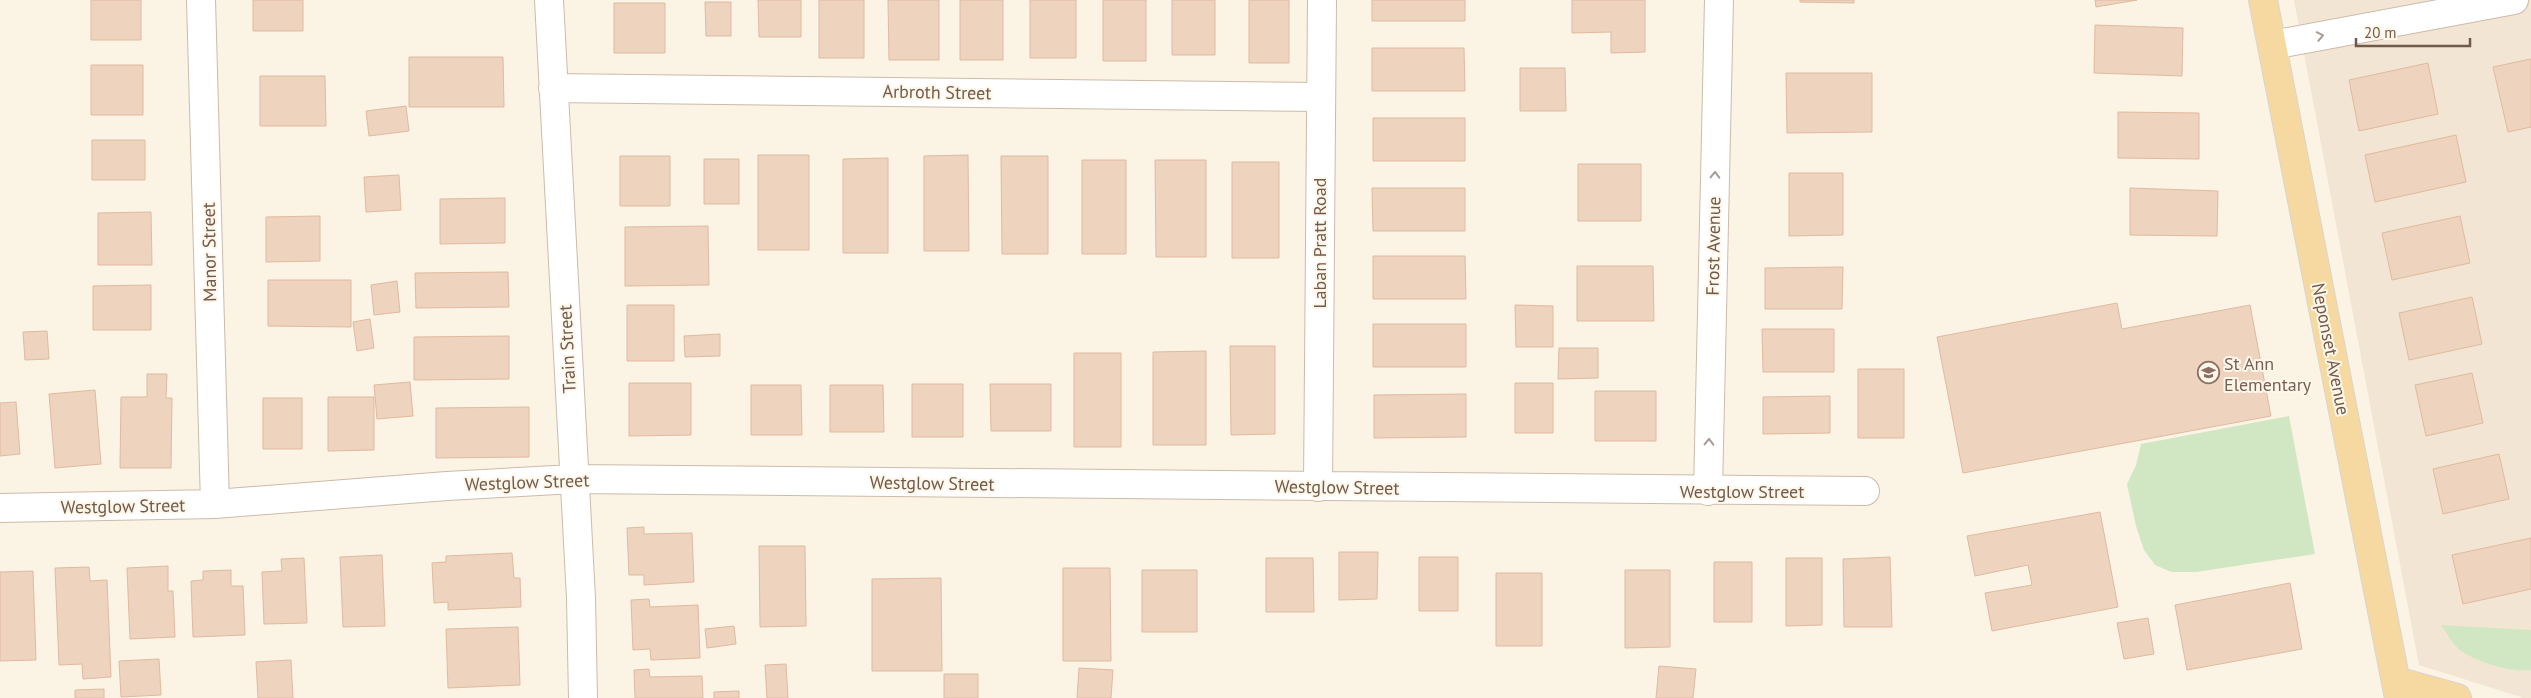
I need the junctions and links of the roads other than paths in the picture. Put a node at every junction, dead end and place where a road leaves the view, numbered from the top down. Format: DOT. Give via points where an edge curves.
graph roads {
  1 [pos="201,0"];
  2 [pos="549,0"];
  3 [pos="1322,0"];
  4 [pos="1719,0"];
  5 [pos="2263,0"];
  6 [pos="2514,0"];
  7 [pos="2272,45"];
  8 [pos="553,88"];
  9 [pos="1320,97"];
  10 [pos="574,479"];
  11 [pos="1318,487"];
  12 [pos="1708,491"];
  13 [pos="1864,491"];
  14 [pos="215,504"];
  15 [pos="0,508"];
  16 [pos="2398,690"];
  17 [pos="583,698"];
  18 [pos="2457,698"];
  1 -- 14 [label="street, Manor Street"];
  2 -- 8 [label="street, Train Street"];
  3 -- 9 [label="street, Laban Pratt Road"];
  12 -- 4 [label="street, Frost Avenue, one-way"];
  5 -- 7 [label="main road, Neponset Avenue"];
  7 -- 6 [label="street, one-way"];
  7 -- 16 [label="main road, Neponset Avenue"];
  8 -- 9 [label="street, Arbroth Street"];
  8 -- 10 [label="street, Train Street"];
  9 -- 11 [label="street, Laban Pratt Road"];
  10 -- 11 [label="street, Westglow Street"];
  10 -- 14 [label="street, Westglow Street"];
  10 -- 17 [label="street, Train Street"];
  11 -- 12 [label="street, Westglow Street"];
  12 -- 13 [label="street, Westglow Street"];
  14 -- 15 [label="street, Westglow Street"];
  16 -- 18 [label="main road"];
}
